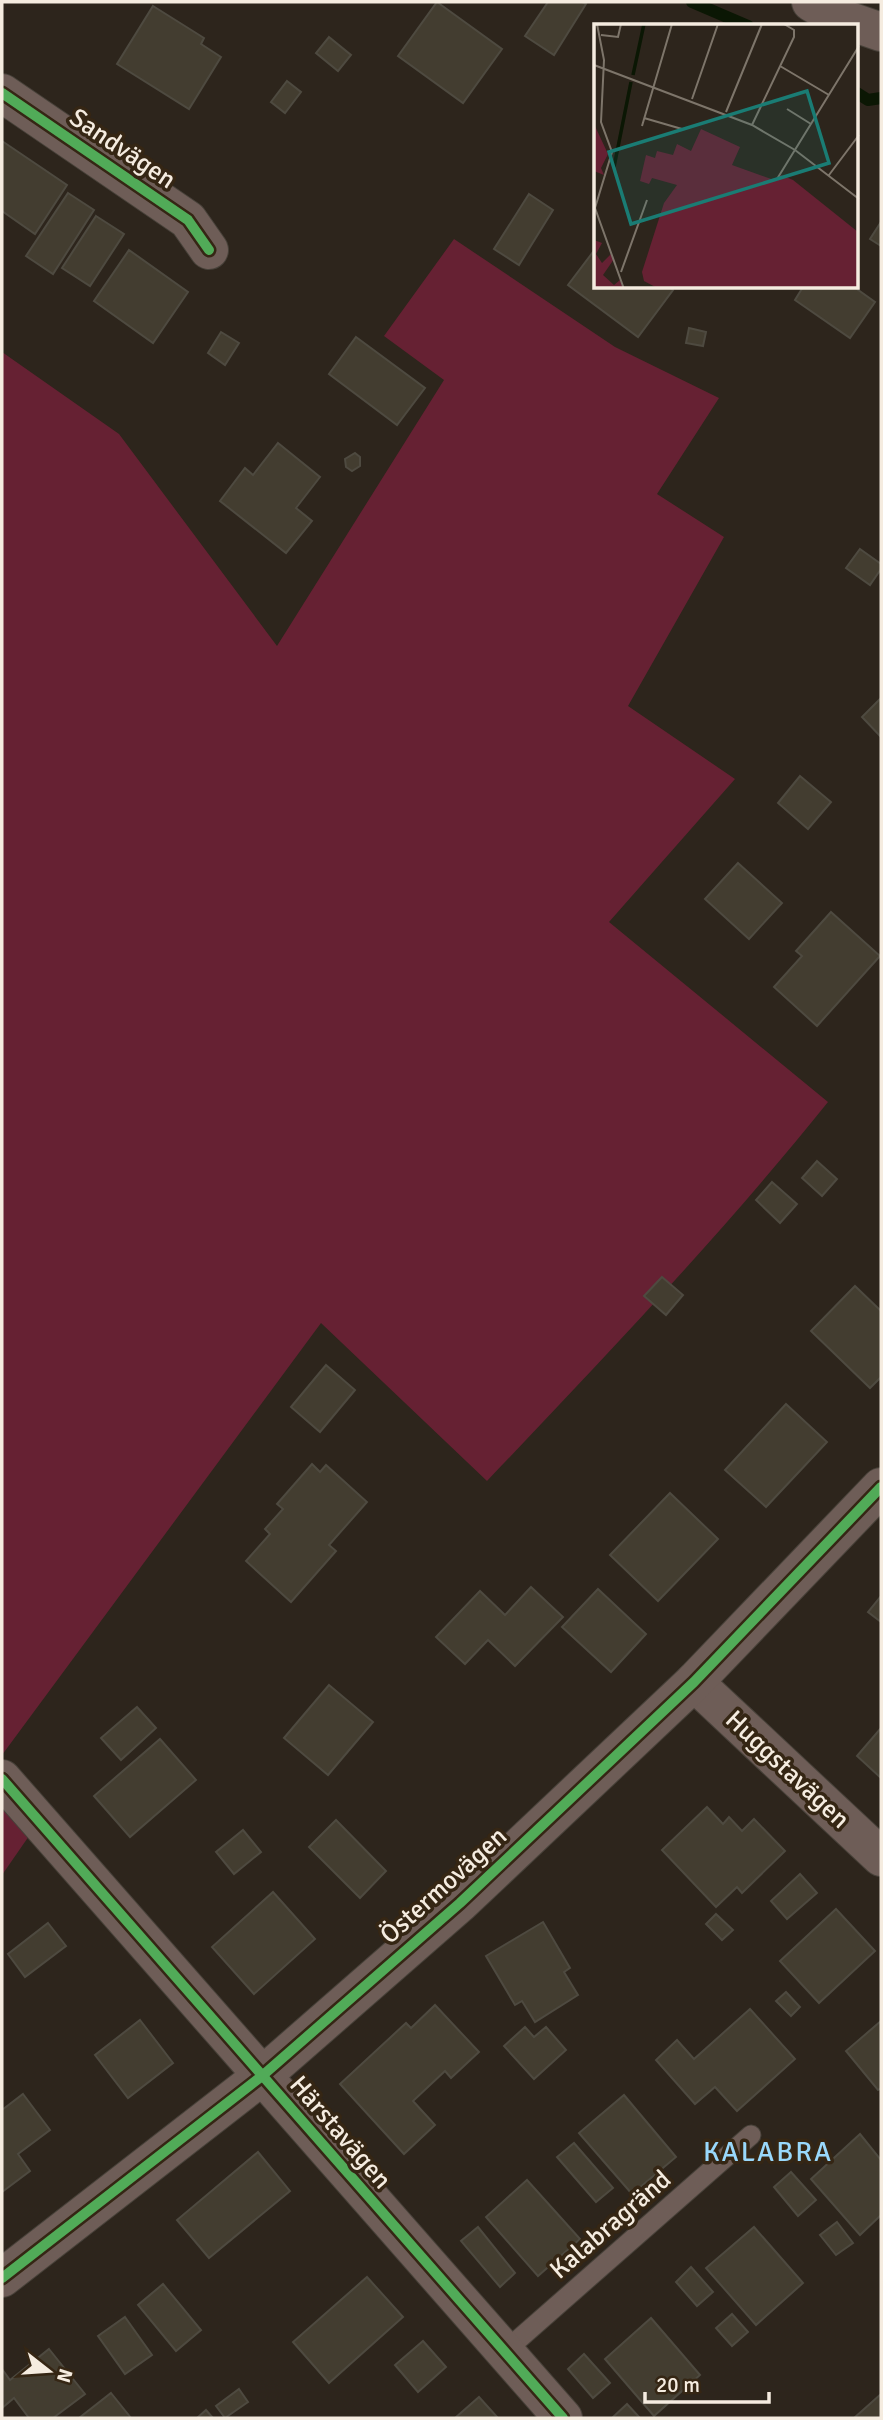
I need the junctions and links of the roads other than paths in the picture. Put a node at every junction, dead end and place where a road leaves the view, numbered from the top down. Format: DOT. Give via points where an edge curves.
graph roads {
  1 [pos="811,2"];
  2 [pos="881,32"];
  3 [pos="2,93"];
  4 [pos="209,250"];
  5 [pos="881,1487"];
  6 [pos="694,1682"];
  7 [pos="2,1779"];
  8 [pos="881,1857"];
  9 [pos="262,2076"];
  10 [pos="751,2136"];
  11 [pos="2,2278"];
  12 [pos="504,2352"];
  13 [pos="564,2418"];
  1 -- 2 [label="street"];
  3 -- 4 [label="street, Sandvägen" via="188,220"];
  5 -- 6 [label="street, Östermovägen"];
  6 -- 8 [label="street, Huggstavägen"];
  6 -- 9 [label="street, Östermovägen" via="460,1902"];
  7 -- 9 [label="street, Härstavägen"];
  9 -- 11 [label="street, Östermovägen"];
  9 -- 12 [label="street, Härstavägen"];
  10 -- 12 [label="lane, Kalabragränd"];
  12 -- 13 [label="street, Härstavägen"];
}
